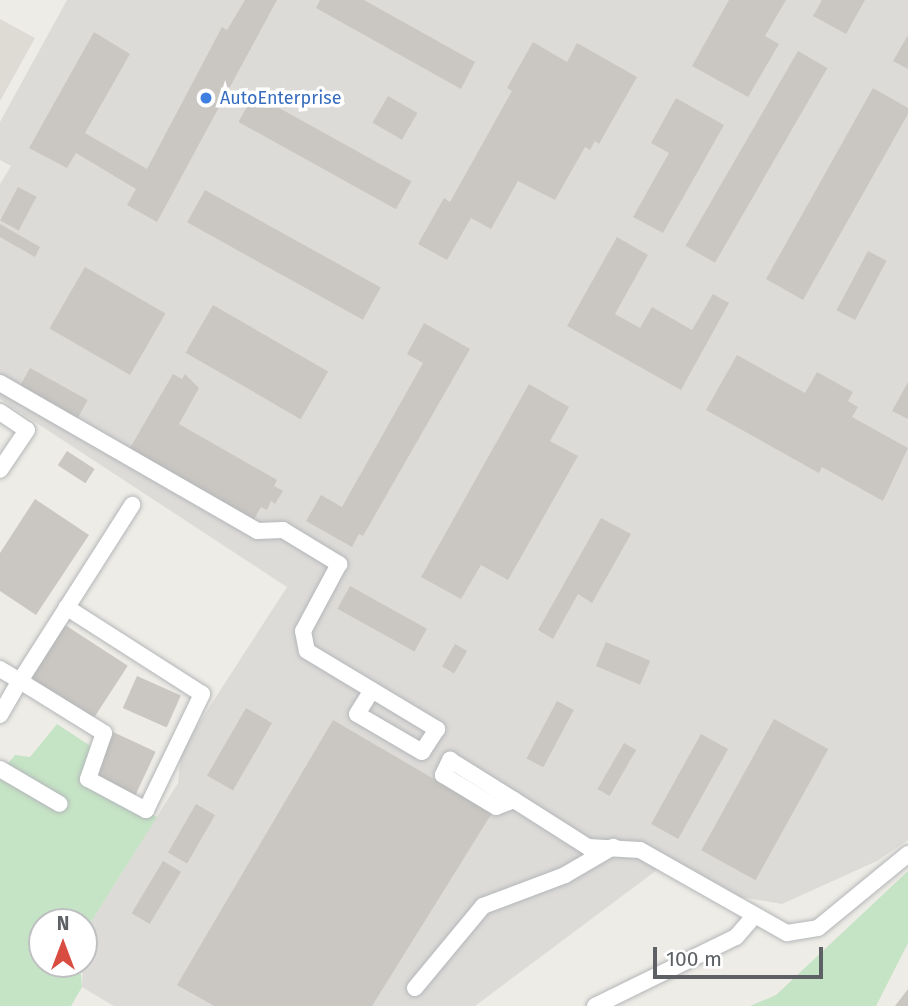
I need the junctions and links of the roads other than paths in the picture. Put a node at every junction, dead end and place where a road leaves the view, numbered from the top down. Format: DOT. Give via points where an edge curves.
graph roads {
  1 [pos="0,383"];
  2 [pos="0,412"];
  3 [pos="0,470"];
  4 [pos="132,505"];
  5 [pos="66,607"];
  6 [pos="0,669"];
  7 [pos="20,681"];
  8 [pos="372,690"];
  9 [pos="0,715"];
  10 [pos="0,769"];
  11 [pos="514,800"];
  12 [pos="60,804"];
  13 [pos="615,846"];
  14 [pos="908,854"];
  15 [pos="754,916"];
  16 [pos="415,988"];
  17 [pos="595,1006"];
  1 -- 8 [label="lane" via="257,531 283,530 339,564 302,640 307,651"];
  2 -- 3 [label="lane" via="27,430"];
  4 -- 5 [label="lane"];
  5 -- 7 [label="lane"];
  5 -- 7 [label="lane" via="202,694 146,810 88,779 104,733"];
  6 -- 7 [label="lane"];
  7 -- 9 [label="lane"];
  8 -- 8 [label="lane" via="437,729 422,752 357,715"];
  10 -- 12 [label="lane"];
  11 -- 13 [label="lane" via="588,847"];
  13 -- 15 [label="lane" via="640,850"];
  13 -- 16 [label="lane" via="565,875 483,906"];
  14 -- 15 [label="lane" via="808,932 787,933"];
  15 -- 17 [label="lane" via="736,937"];
}
